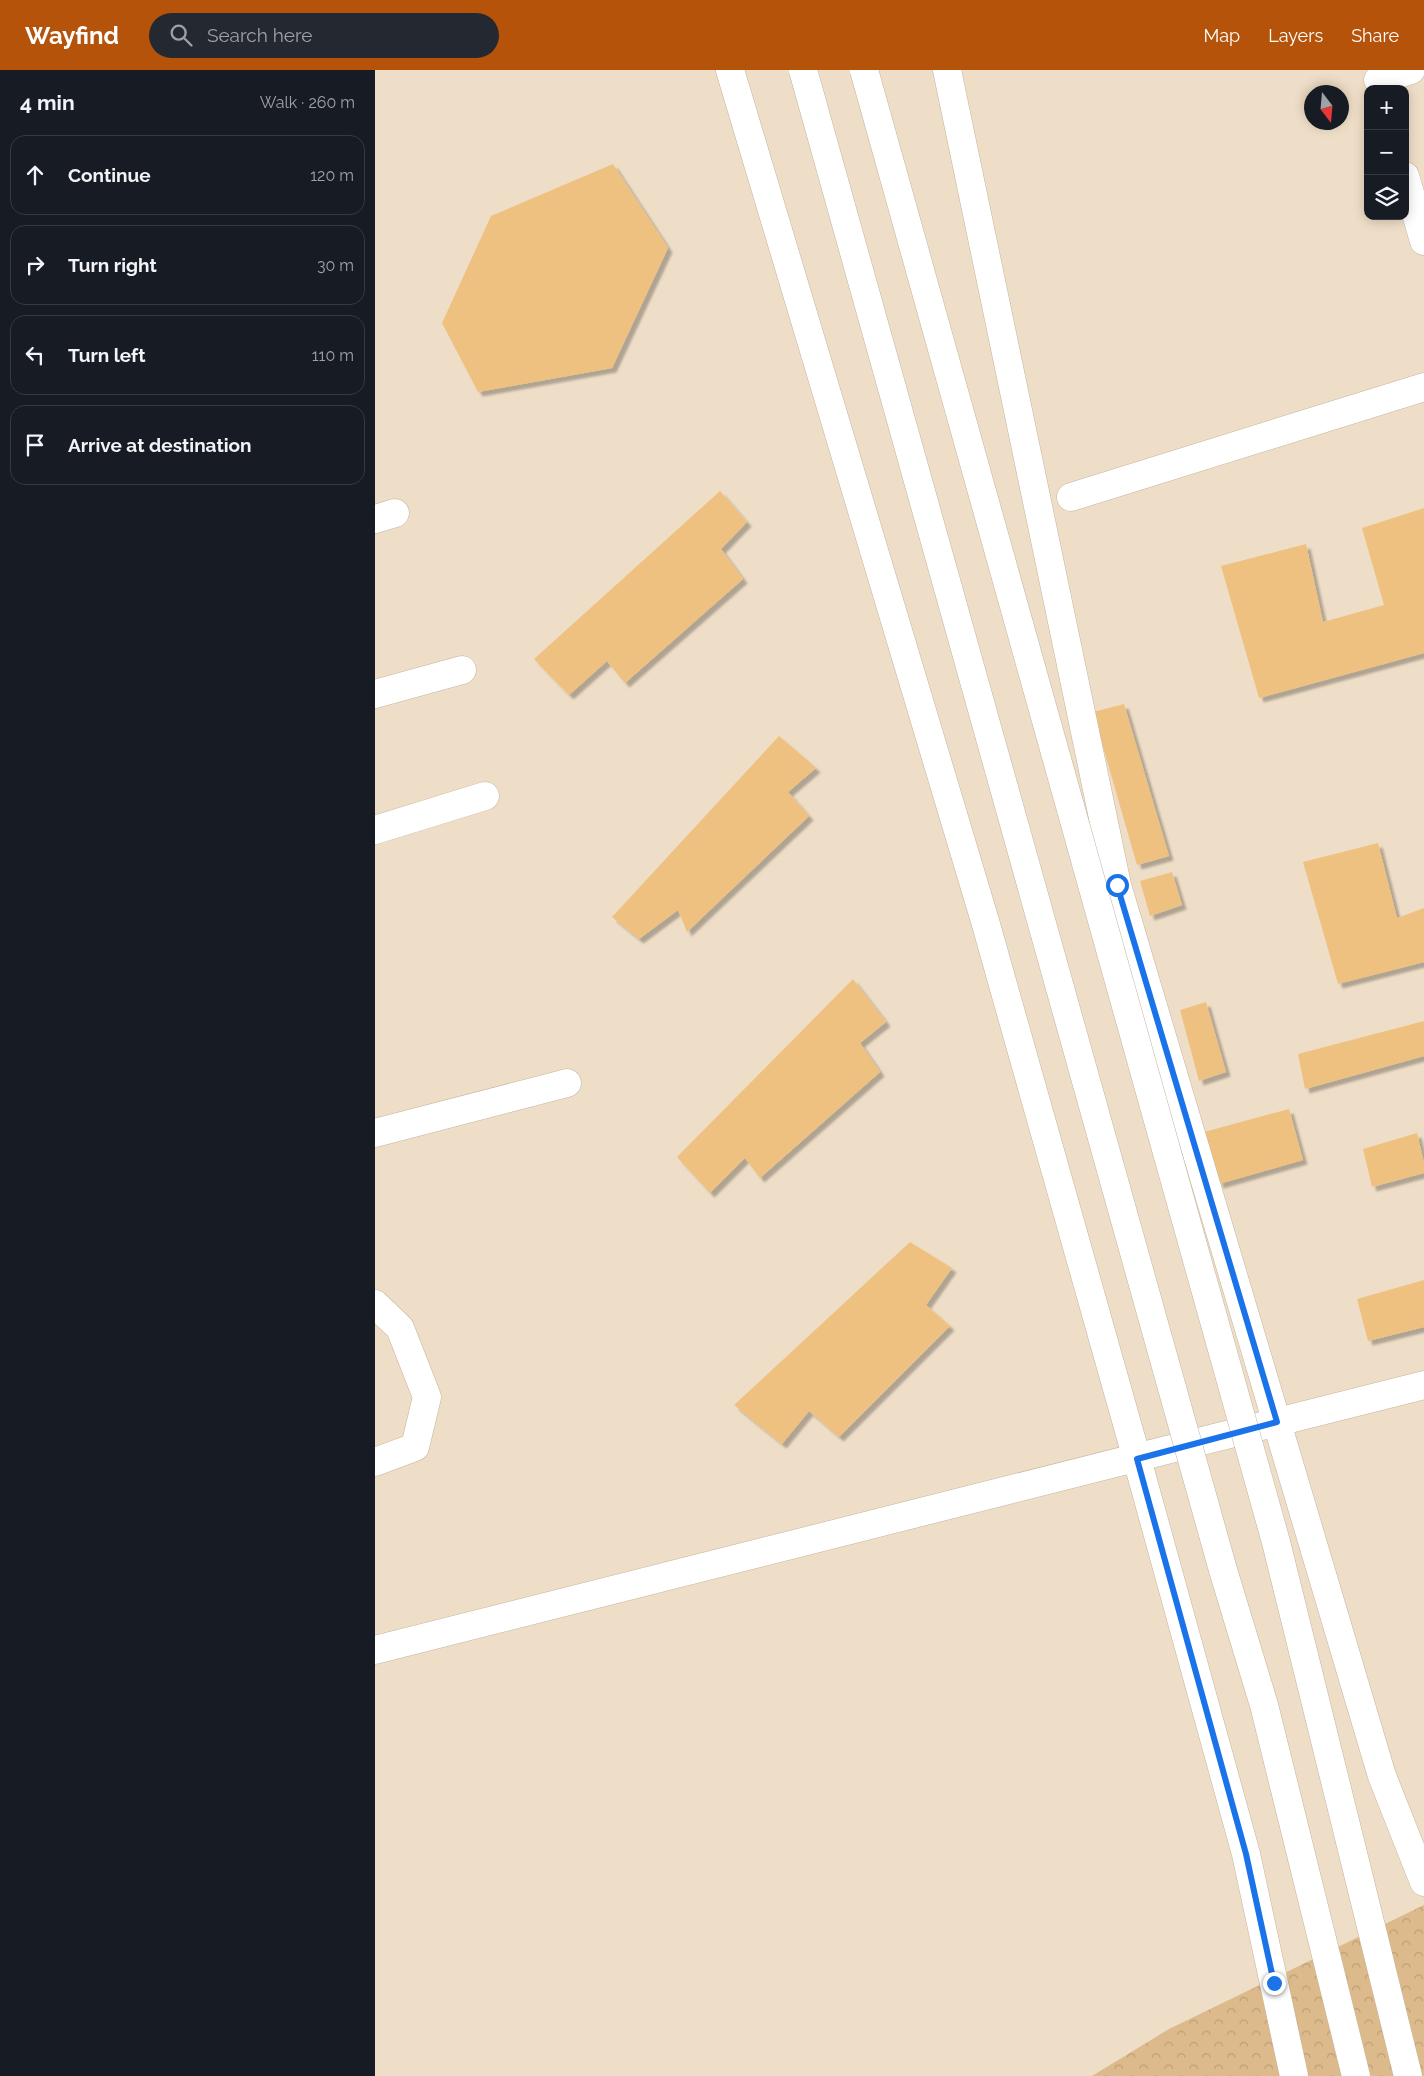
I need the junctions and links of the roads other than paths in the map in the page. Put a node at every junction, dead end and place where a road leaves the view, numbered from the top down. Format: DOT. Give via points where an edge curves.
graph roads {
  1 [pos="730,70"];
  2 [pos="803,70"];
  3 [pos="864,70"];
  4 [pos="947,70"];
  5 [pos="1411,70"];
  6 [pos="1378,80"];
  7 [pos="1412,178"];
  8 [pos="1424,242"];
  9 [pos="1424,387"];
  10 [pos="1071,497"];
  11 [pos="461,670"];
  12 [pos="375,694"];
  13 [pos="485,796"];
  14 [pos="375,830"];
  15 [pos="567,1083"];
  16 [pos="375,1133"];
  17 [pos="375,1304"];
  18 [pos="1424,1385"];
  19 [pos="1277,1422"];
  20 [pos="1137,1459"];
  21 [pos="375,1462"];
  22 [pos="375,1650"];
  23 [pos="1424,1882"];
  24 [pos="1294,2076"];
  25 [pos="1356,2076"];
  26 [pos="1408,2076"];
  1 -- 20 [label="main road" via="985,921"];
  2 -- 25 [label="main road, bridge" via="1264,1705"];
  3 -- 26 [label="main road, bridge" via="1276,1542"];
  4 -- 19 [label="main road" via="1117,885"];
  5 -- 6 [label="main road"];
  7 -- 8 [label="main road"];
  9 -- 10 [label="main road"];
  11 -- 12 [label="main road"];
  13 -- 14 [label="main road"];
  15 -- 16 [label="main road"];
  17 -- 21 [label="main road" via="400,1328 427,1397 415,1447"];
  18 -- 19 [label="main road"];
  19 -- 20 [label="main road"];
  19 -- 23 [label="main road" via="1382,1776"];
  20 -- 22 [label="main road"];
  20 -- 24 [label="main road" via="1246,1854"];
}
